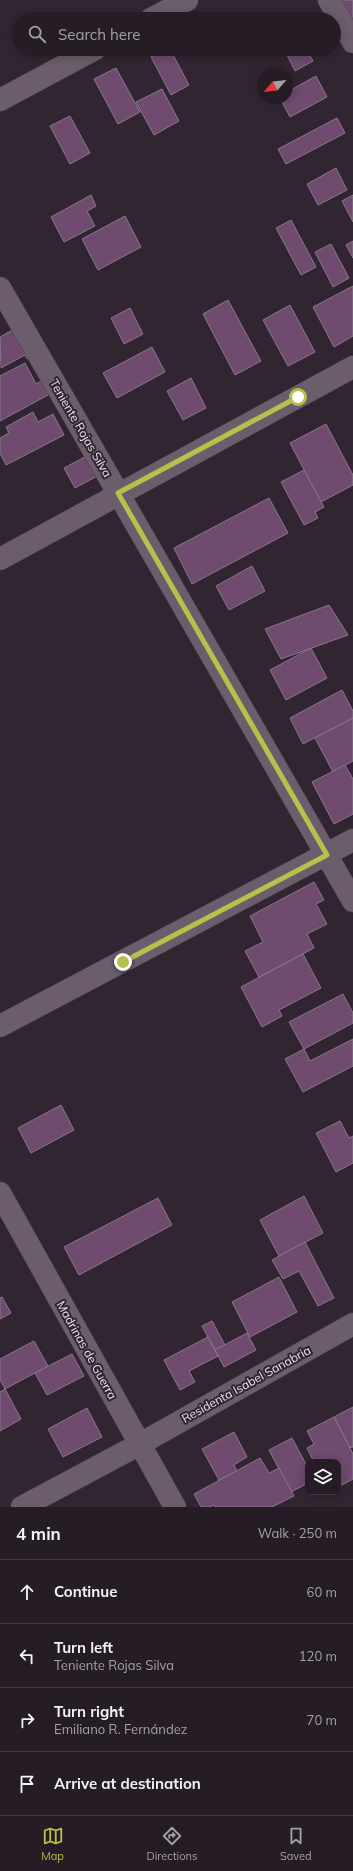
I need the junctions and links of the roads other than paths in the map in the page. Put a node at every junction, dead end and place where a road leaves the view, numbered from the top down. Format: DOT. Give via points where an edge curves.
graph roads {
  1 [pos="187,0"];
  2 [pos="329,0"];
  3 [pos="164,12"];
  4 [pos="336,12"];
  5 [pos="341,21"];
  6 [pos="353,42"];
  7 [pos="82,56"];
  8 [pos="0,100"];
  9 [pos="0,288"];
  10 [pos="353,367"];
  11 [pos="118,493"];
  12 [pos="0,559"];
  13 [pos="353,840"];
  14 [pos="327,855"];
  15 [pos="353,901"];
  16 [pos="0,1026"];
  17 [pos="0,1193"];
  18 [pos="353,1324"];
  19 [pos="140,1444"];
  20 [pos="22,1507"];
  21 [pos="175,1507"];
  1 -- 3 [label="street"];
  2 -- 4 [label="street"];
  5 -- 6 [label="street"];
  7 -- 8 [label="street"];
  9 -- 11 [label="street, Teniente Rojas Silva"];
  10 -- 11 [label="street"];
  11 -- 12 [label="street"];
  11 -- 14 [label="street, Teniente Rojas Silva"];
  13 -- 14 [label="street"];
  14 -- 15 [label="street, Teniente Rojas Silva"];
  14 -- 16 [label="street"];
  17 -- 19 [label="street, Madrinas de Guerra"];
  18 -- 19 [label="street, Residenta Isabel Sanabria"];
  19 -- 20 [label="street, Residenta Isabel Sanabria"];
  19 -- 21 [label="street, Madrinas de Guerra"];
}
